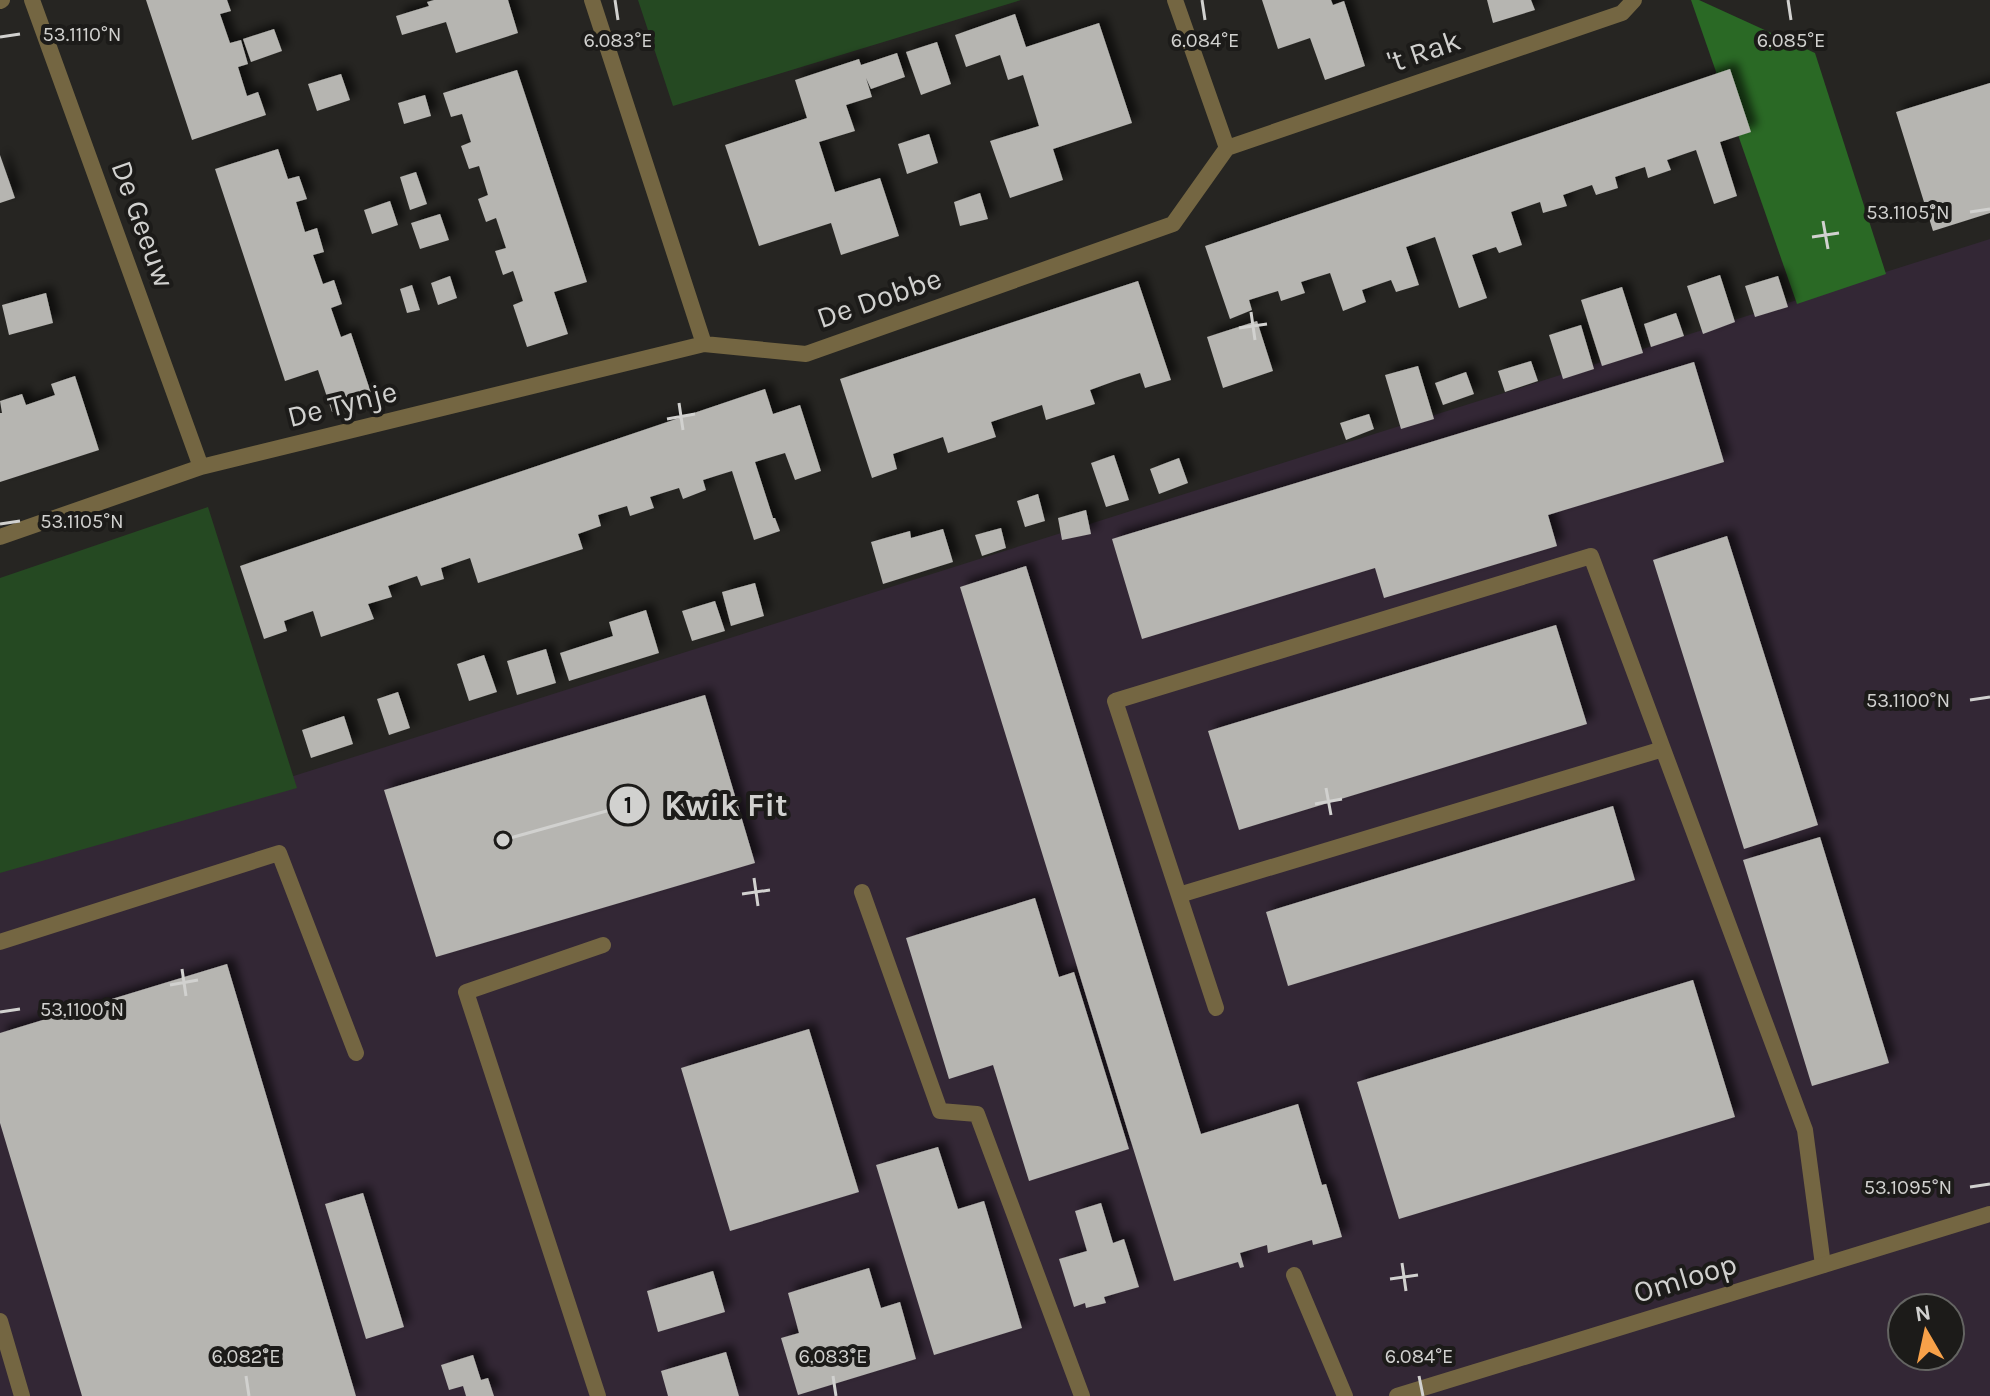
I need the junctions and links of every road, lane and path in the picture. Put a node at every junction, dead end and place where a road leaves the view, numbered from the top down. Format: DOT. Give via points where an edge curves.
graph roads {
  1 [pos="32,0"];
  2 [pos="592,0"];
  3 [pos="1175,0"];
  4 [pos="1634,0"];
  5 [pos="1227,148"];
  6 [pos="704,344"];
  7 [pos="201,467"];
  8 [pos="0,537"];
  9 [pos="1663,749"];
  10 [pos="862,892"];
  11 [pos="1179,895"];
  12 [pos="0,942"];
  13 [pos="603,945"];
  14 [pos="1216,1008"];
  15 [pos="356,1053"];
  16 [pos="1990,1214"];
  17 [pos="1823,1265"];
  18 [pos="1294,1275"];
  19 [pos="0,1321"];
  20 [pos="22,1396"];
  21 [pos="598,1396"];
  22 [pos="1082,1396"];
  23 [pos="1345,1396"];
  24 [pos="1397,1396"];
  1 -- 7 [label="street, De Geeuw"];
  2 -- 6 [label="street"];
  3 -- 5 [label="street"];
  4 -- 5 [label="street, 't Rak" via="1622,13"];
  5 -- 6 [label="street, De Dobbe" via="1173,224 806,354"];
  6 -- 7 [label="street, De Tynje"];
  7 -- 8 [label="street, De Tynje"];
  9 -- 11 [label="street"];
  9 -- 11 [label="street" via="1591,556 1115,701"];
  9 -- 17 [label="street" via="1805,1130"];
  10 -- 22 [label="street" via="940,1111 977,1114"];
  11 -- 14 [label="street"];
  12 -- 15 [label="street" via="279,853"];
  13 -- 21 [label="street" via="466,992"];
  16 -- 17 [label="street, Omloop"];
  17 -- 24 [label="street, Omloop"];
  18 -- 23 [label="street"];
  19 -- 20 [label="street"];
}
